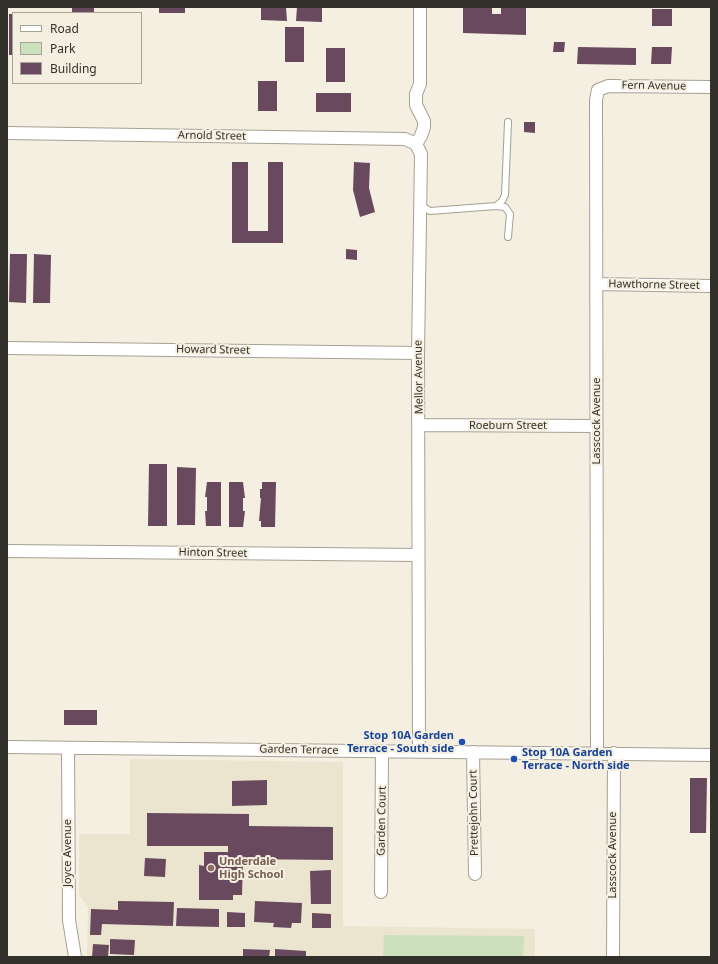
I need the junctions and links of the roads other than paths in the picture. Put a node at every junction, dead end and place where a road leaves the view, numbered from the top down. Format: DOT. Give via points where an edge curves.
graph roads {
  1 [pos="420,7"];
  2 [pos="711,87"];
  3 [pos="598,90"];
  4 [pos="508,122"];
  5 [pos="7,133"];
  6 [pos="416,144"];
  7 [pos="420,205"];
  8 [pos="496,206"];
  9 [pos="508,237"];
  10 [pos="597,284"];
  11 [pos="711,286"];
  12 [pos="7,348"];
  13 [pos="418,353"];
  14 [pos="420,425"];
  15 [pos="596,426"];
  16 [pos="7,551"];
  17 [pos="418,555"];
  18 [pos="7,747"];
  19 [pos="68,748"];
  20 [pos="382,751"];
  21 [pos="419,752"];
  22 [pos="473,752"];
  23 [pos="597,752"];
  24 [pos="614,753"];
  25 [pos="711,755"];
  26 [pos="475,874"];
  27 [pos="381,892"];
  28 [pos="74,957"];
  29 [pos="613,957"];
  1 -- 6 [label="street" via="420,84 416,94 416,105 424,121 424,127"];
  2 -- 3 [label="street, Fern Avenue" via="608,86"];
  3 -- 10 [label="street, Lasscock Avenue"];
  4 -- 8 [label="lane" via="505,195"];
  5 -- 6 [label="street, Arnold Street" via="405,140"];
  6 -- 7 [label="street, Mellor Avenue" via="420,154"];
  7 -- 8 [label="lane" via="430,211"];
  7 -- 13 [label="street, Mellor Avenue"];
  8 -- 9 [label="lane" via="505,207 510,214"];
  10 -- 11 [label="street, Hawthorne Street"];
  10 -- 15 [label="street, Lasscock Avenue"];
  12 -- 13 [label="street, Howard Street"];
  13 -- 14 [label="street, Mellor Avenue"];
  14 -- 15 [label="street, Roeburn Street"];
  14 -- 17 [label="street, Mellor Avenue"];
  15 -- 23 [label="street, Lasscock Avenue"];
  16 -- 17 [label="street, Hinton Street"];
  17 -- 21 [label="street, Mellor Avenue"];
  18 -- 19 [label="street, Garden Terrace"];
  19 -- 20 [label="street, Garden Terrace"];
  19 -- 28 [label="street, Joyce Avenue" via="69,920"];
  20 -- 21 [label="street, Garden Terrace"];
  20 -- 27 [label="street, Garden Court"];
  21 -- 22 [label="street, Garden Terrace"];
  22 -- 23 [label="street, Garden Terrace"];
  22 -- 26 [label="street, Prettejohn Court"];
  23 -- 24 [label="street, Garden Terrace"];
  24 -- 25 [label="street, Garden Terrace"];
  24 -- 29 [label="street, Lasscock Avenue"];
}
